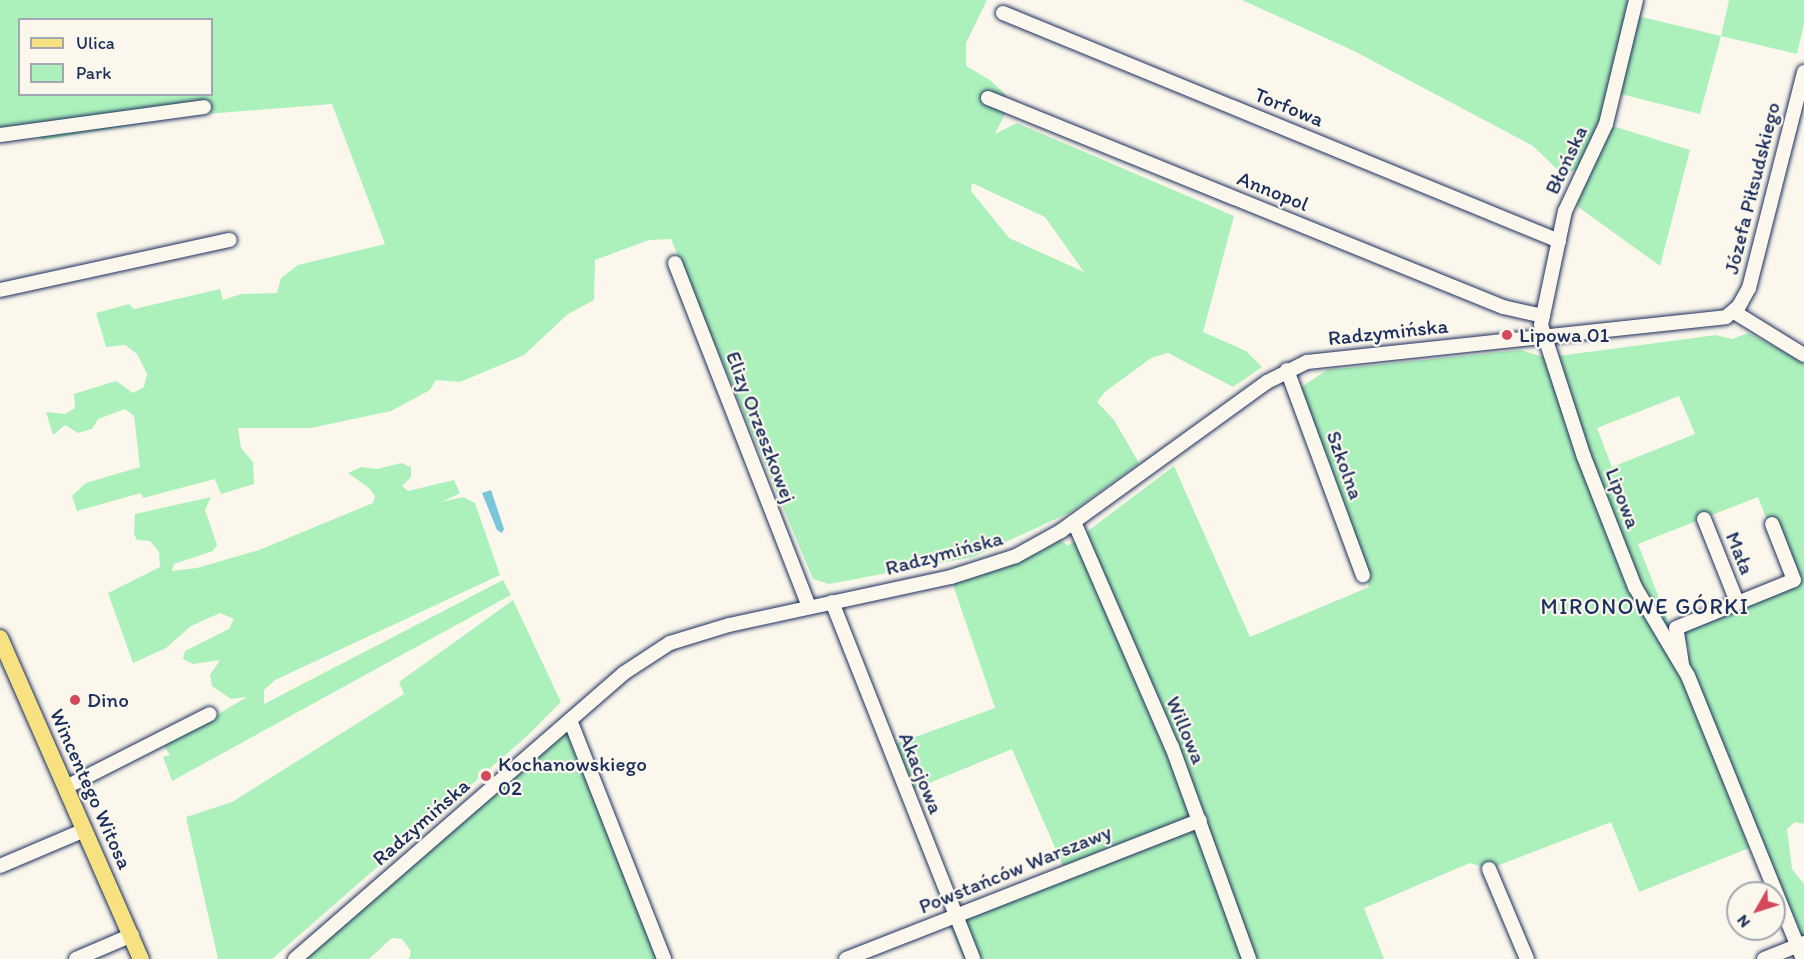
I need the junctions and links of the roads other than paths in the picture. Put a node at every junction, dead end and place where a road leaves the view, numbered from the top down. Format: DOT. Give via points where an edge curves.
graph roads {
  1 [pos="1636,0"];
  2 [pos="1003,14"];
  3 [pos="1804,72"];
  4 [pos="988,98"];
  5 [pos="204,107"];
  6 [pos="0,135"];
  7 [pos="230,240"];
  8 [pos="1559,241"];
  9 [pos="675,263"];
  10 [pos="0,290"];
  11 [pos="1734,312"];
  12 [pos="1543,316"];
  13 [pos="1544,338"];
  14 [pos="1804,355"];
  15 [pos="1287,370"];
  16 [pos="1704,519"];
  17 [pos="1074,522"];
  18 [pos="1772,524"];
  19 [pos="1363,575"];
  20 [pos="832,602"];
  21 [pos="1737,602"];
  22 [pos="809,607"];
  23 [pos="0,638"];
  24 [pos="1682,664"];
  25 [pos="210,714"];
  26 [pos="570,720"];
  27 [pos="66,788"];
  28 [pos="1200,820"];
  29 [pos="85,830"];
  30 [pos="0,867"];
  31 [pos="1489,869"];
  32 [pos="956,916"];
  33 [pos="132,935"];
  34 [pos="1801,949"];
  35 [pos="76,959"];
  36 [pos="141,959"];
  37 [pos="295,959"];
  38 [pos="664,959"];
  39 [pos="846,959"];
  40 [pos="973,959"];
  41 [pos="1249,959"];
  42 [pos="1527,959"];
  43 [pos="1764,959"];
  1 -- 8 [label="street, Błońska" via="1606,124 1565,211"];
  2 -- 8 [label="street, Torfowa"];
  3 -- 11 [label="street, Józefa Piłsudskiego" via="1749,288"];
  4 -- 12 [label="street, Annopol" via="1503,307"];
  5 -- 6 [label="street"];
  7 -- 10 [label="street"];
  8 -- 12 [label="street, Błońska"];
  9 -- 22 [label="street, Elizy Orzeszkowej"];
  11 -- 13 [label="street, Radzymińska" via="1716,320"];
  11 -- 14 [label="street"];
  12 -- 13 [label="street, Błońska"];
  13 -- 15 [label="street, Radzymińska" via="1325,359"];
  13 -- 24 [label="street, Lipowa" via="1635,587"];
  15 -- 17 [label="street, Radzymińska"];
  15 -- 19 [label="street, Szkolna"];
  16 -- 21 [label="street, Mała"];
  17 -- 20 [label="street, Radzymińska" via="1029,550 998,563"];
  17 -- 28 [label="street, Willowa"];
  18 -- 21 [label="street, Mała" via="1794,580"];
  20 -- 22 [label="street, Radzymińska"];
  20 -- 32 [label="street, Akacjowa"];
  21 -- 24 [label="street, Lipowa" via="1676,628"];
  22 -- 26 [label="street, Radzymińska" via="670,643 633,666"];
  23 -- 27 [label="main road, Wincentego Witosa"];
  24 -- 34 [label="street, Lipowa"];
  25 -- 27 [label="street"];
  26 -- 37 [label="street, Radzymińska"];
  26 -- 38 [label="street"];
  27 -- 29 [label="main road, Wincentego Witosa"];
  28 -- 32 [label="street, Powstańców Warszawy"];
  28 -- 41 [label="street, Willowa"];
  29 -- 30 [label="street"];
  29 -- 33 [label="main road, Wincentego Witosa"];
  31 -- 42 [label="street"];
  32 -- 39 [label="street, Powstańców Warszawy"];
  32 -- 40 [label="street, Akacjowa"];
  33 -- 35 [label="street"];
  33 -- 36 [label="main road, Wincentego Witosa"];
  34 -- 43 [label="street"];
}
